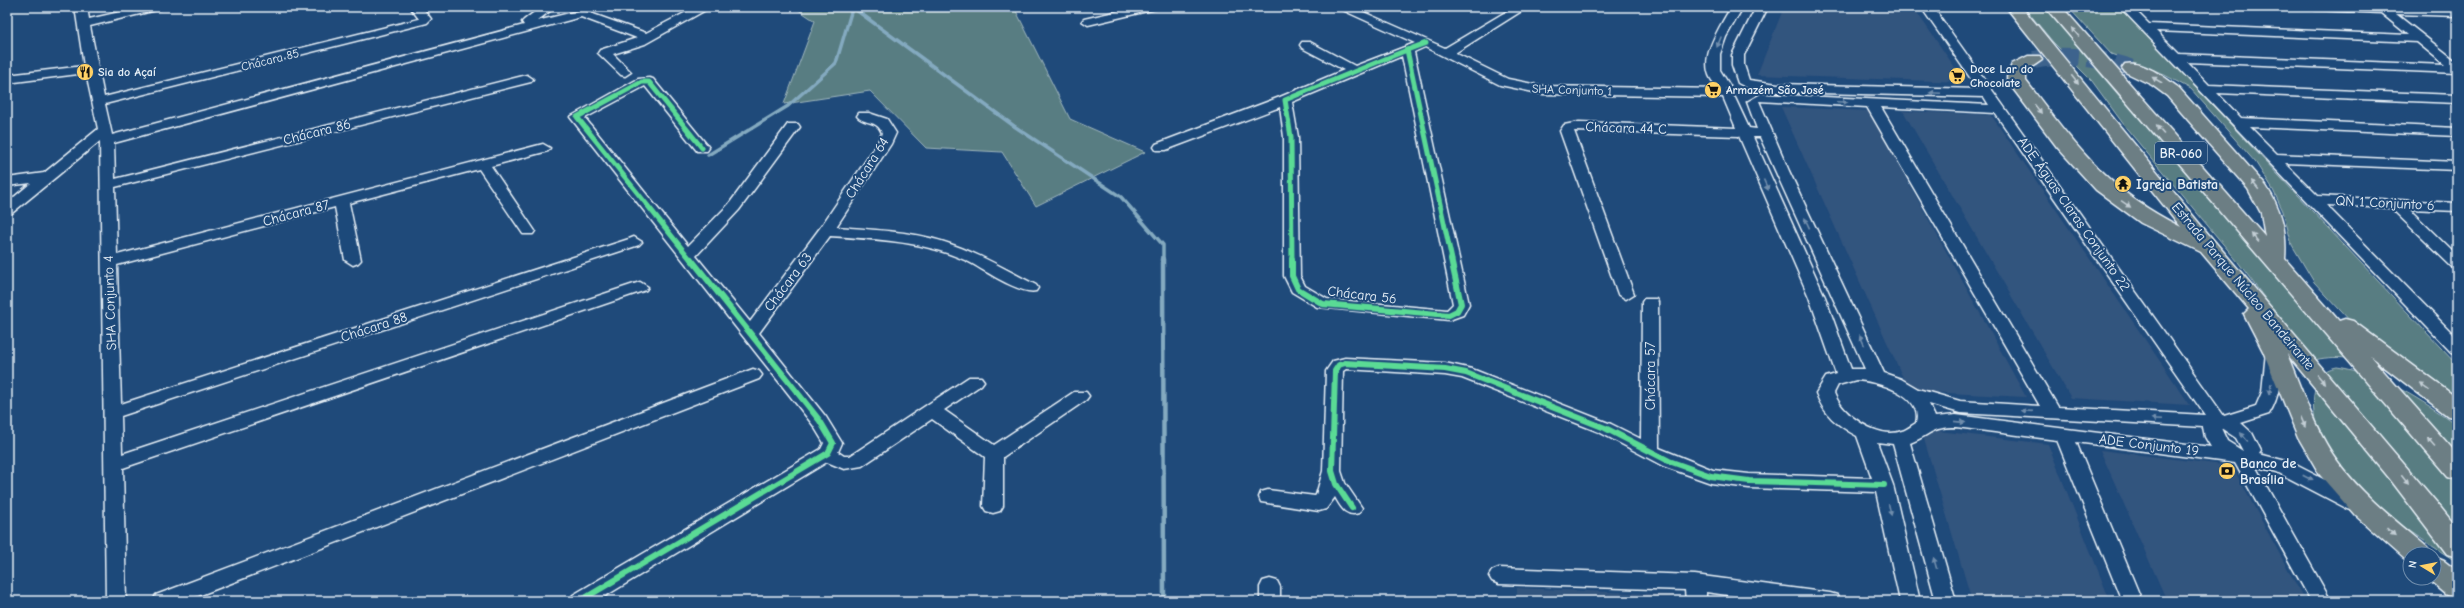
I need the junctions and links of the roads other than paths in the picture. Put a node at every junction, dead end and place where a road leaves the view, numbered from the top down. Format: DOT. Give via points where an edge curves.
graph roads {
  1 [pos="81,7"];
  2 [pos="157,7"];
  3 [pos="416,7"];
  4 [pos="549,7"];
  5 [pos="705,7"];
  6 [pos="1152,7"];
  7 [pos="1342,7"];
  8 [pos="1522,7"];
  9 [pos="1737,7"];
  10 [pos="1762,7"];
  11 [pos="1927,7"];
  12 [pos="2014,7"];
  13 [pos="2053,7"];
  14 [pos="2126,7"];
  15 [pos="2315,7"];
  16 [pos="2384,10"];
  17 [pos="2457,13"];
  18 [pos="1088,21"];
  19 [pos="83,24"];
  20 [pos="2145,27"];
  21 [pos="520,28"];
  22 [pos="647,38"];
  23 [pos="2420,39"];
  24 [pos="1426,43"];
  25 [pos="1306,45"];
  26 [pos="1407,50"];
  27 [pos="1447,52"];
  28 [pos="2175,58"];
  29 [pos="2034,60"];
  30 [pos="91,68"];
  31 [pos="2131,68"];
  32 [pos="2457,68"];
  33 [pos="1355,71"];
  34 [pos="625,72"];
  35 [pos="7,79"];
  36 [pos="528,79"];
  37 [pos="1746,84"];
  38 [pos="2206,89"];
  39 [pos="1726,92"];
  40 [pos="1779,93"];
  41 [pos="1953,93"];
  42 [pos="1988,94"];
  43 [pos="2457,99"];
  44 [pos="1285,100"];
  45 [pos="1757,100"];
  46 [pos="99,102"];
  47 [pos="1872,104"];
  48 [pos="1960,106"];
  49 [pos="1999,109"];
  50 [pos="864,116"];
  51 [pos="2237,122"];
  52 [pos="793,127"];
  53 [pos="2457,132"];
  54 [pos="1743,133"];
  55 [pos="1765,133"];
  56 [pos="106,140"];
  57 [pos="1161,147"];
  58 [pos="543,148"];
  59 [pos="702,148"];
  60 [pos="73,154"];
  61 [pos="2272,158"];
  62 [pos="1755,160"];
  63 [pos="1778,161"];
  64 [pos="483,164"];
  65 [pos="2457,166"];
  66 [pos="45,177"];
  67 [pos="7,182"];
  68 [pos="107,185"];
  69 [pos="2313,200"];
  70 [pos="340,201"];
  71 [pos="2395,204"];
  72 [pos="2457,207"];
  73 [pos="7,210"];
  74 [pos="528,231"];
  75 [pos="826,231"];
  76 [pos="634,242"];
  77 [pos="2211,250"];
  78 [pos="687,256"];
  79 [pos="353,260"];
  80 [pos="2274,260"];
  81 [pos="109,262"];
  82 [pos="2457,264"];
  83 [pos="640,287"];
  84 [pos="1030,288"];
  85 [pos="1626,294"];
  86 [pos="2251,296"];
  87 [pos="1817,297"];
  88 [pos="1844,299"];
  89 [pos="2309,299"];
  90 [pos="1650,302"];
  91 [pos="750,333"];
  92 [pos="2457,348"];
  93 [pos="2274,351"];
  94 [pos="753,375"];
  95 [pos="1845,375"];
  96 [pos="1877,376"];
  97 [pos="975,381"];
  98 [pos="1911,393"];
  99 [pos="1080,396"];
  100 [pos="2455,408"];
  101 [pos="932,410"];
  102 [pos="114,412"];
  103 [pos="2053,413"];
  104 [pos="2219,422"];
  105 [pos="1922,427"];
  106 [pos="1865,433"];
  107 [pos="2064,435"];
  108 [pos="1900,438"];
  109 [pos="1650,451"];
  110 [pos="828,452"];
  111 [pos="994,454"];
  112 [pos="2241,457"];
  113 [pos="114,464"];
  114 [pos="2457,471"];
  115 [pos="1332,472"];
  116 [pos="1884,485"];
  117 [pos="1268,497"];
  118 [pos="993,506"];
  119 [pos="1352,508"];
  120 [pos="2365,509"];
  121 [pos="2408,546"];
  122 [pos="2457,547"];
  123 [pos="2442,575"];
  124 [pos="1499,576"];
  125 [pos="2457,587"];
  126 [pos="1695,592"];
  127 [pos="116,601"];
  128 [pos="163,601"];
  129 [pos="580,601"];
  130 [pos="1830,601"];
  131 [pos="1910,601"];
  132 [pos="1946,601"];
  133 [pos="2132,601"];
  134 [pos="2321,601"];
  1 -- 19 [label="street, SHA Conjunto 4"];
  2 -- 19 [label="street"];
  3 -- 46 [label="street, Chácara 85" via="425,19 423,21"];
  4 -- 21 [label="street"];
  5 -- 22 [label="street"];
  6 -- 18 [label="street"];
  7 -- 24 [label="street, SHA Conjunto 1"];
  8 -- 27 [label="street"];
  9 -- 39 [label="street, one-way" via="1719,40 1714,59 1714,71"];
  10 -- 37 [label="street" via="1738,55 1738,65"];
  11 -- 42 [label="street, ADE Águas Claras Conjunto 22"];
  12 -- 77 [label="highway, Estrada Parque Núcleo Bandeirante / BR-060, one-way"];
  80 -- 13 [label="highway, BR-060, one-way"];
  14 -- 20 [label="street"];
  15 -- 16 [label="street"];
  16 -- 17 [label="street"];
  16 -- 23 [label="street"];
  19 -- 30 [label="street, SHA Conjunto 4"];
  20 -- 23 [label="street"];
  20 -- 28 [label="street"];
  21 -- 22 [label="street" via="579,13"];
  21 -- 56 [label="street"];
  22 -- 34 [label="street" via="604,53"];
  23 -- 32 [label="street"];
  24 -- 26 [label="street"];
  24 -- 27 [label="street, SHA Conjunto 1"];
  25 -- 33 [label="street"];
  26 -- 33 [label="street"];
  26 -- 44 [label="street, Chácara 56" via="1460,304 1454,313 1440,316 1323,304 1298,289 1292,276 1291,137"];
  27 -- 39 [label="street, SHA Conjunto 1" via="1504,82 1542,90"];
  28 -- 32 [label="street"];
  28 -- 38 [label="street"];
  29 -- 77 [label="highway, one-way" via="2018,68 2017,82 2076,157 2116,197 2164,227"];
  30 -- 35 [label="street"];
  30 -- 46 [label="street, SHA Conjunto 4"];
  80 -- 31 [label="highway, one-way" via="2277,236 2268,203 2256,186 2173,92 2158,80"];
  33 -- 44 [label="street"];
  36 -- 68 [label="street, Chácara 86"];
  37 -- 39 [label="street" via="1732,83"];
  37 -- 40 [label="street"];
  37 -- 45 [label="street" via="1762,92"];
  38 -- 43 [label="street"];
  38 -- 51 [label="street"];
  39 -- 45 [label="street" via="1741,101"];
  39 -- 54 [label="street"];
  41 -- 40 [label="street, one-way"];
  40 -- 45 [label="street"];
  40 -- 47 [label="street, one-way"];
  41 -- 42 [label="street"];
  41 -- 48 [label="street" via="1971,101 1968,106"];
  42 -- 49 [label="street, ADE Águas Claras Conjunto 22"];
  44 -- 57 [label="street"];
  45 -- 55 [label="street"];
  46 -- 56 [label="street, SHA Conjunto 4"];
  47 -- 48 [label="street"];
  47 -- 103 [label="street"];
  48 -- 49 [label="street"];
  49 -- 104 [label="street, ADE Águas Claras Conjunto 22"];
  50 -- 75 [label="street, Chácara 64" via="881,120 889,133"];
  51 -- 53 [label="street"];
  51 -- 61 [label="street"];
  52 -- 78 [label="street" via="734,207"];
  54 -- 55 [label="street, Chácara 44 C"];
  54 -- 62 [label="street"];
  54 -- 85 [label="street, Chácara 44 C" via="1579,126 1569,128 1567,131 1570,142"];
  55 -- 63 [label="street"];
  56 -- 60 [label="street"];
  56 -- 60 [label="street" via="91,150"];
  56 -- 68 [label="street, SHA Conjunto 4"];
  58 -- 64 [label="street, Chácara 87"];
  59 -- 78 [label="street" via="647,81 580,113 578,118"];
  60 -- 66 [label="street"];
  61 -- 65 [label="street"];
  61 -- 69 [label="street"];
  62 -- 63 [label="street"];
  62 -- 87 [label="street, one-way"];
  88 -- 63 [label="street, one-way"];
  64 -- 70 [label="street, Chácara 87"];
  64 -- 74 [label="street"];
  66 -- 67 [label="street"];
  66 -- 73 [label="street"];
  68 -- 81 [label="street, SHA Conjunto 4"];
  69 -- 71 [label="street, QN 1 Conjunto 6"];
  69 -- 92 [label="street"];
  70 -- 79 [label="street"];
  70 -- 81 [label="street, Chácara 87"];
  71 -- 72 [label="street, QN 1 Conjunto 6"];
  71 -- 82 [label="street"];
  75 -- 84 [label="street" via="892,236 936,244"];
  75 -- 91 [label="street, Chácara 63"];
  76 -- 102 [label="street, Chácara 88"];
  77 -- 86 [label="highway, Estrada Parque Núcleo Bandeirante / BR-060"];
  78 -- 91 [label="street"];
  80 -- 89 [label="highway, BR-060"];
  81 -- 102 [label="street, SHA Conjunto 4"];
  83 -- 113 [label="street"];
  86 -- 93 [label="highway" via="2256,317"];
  86 -- 122 [label="highway, Estrada Parque Núcleo Bandeirante / BR-060, one-way" via="2386,455"];
  87 -- 88 [label="street"];
  87 -- 95 [label="street"];
  96 -- 88 [label="street, one-way"];
  100 -- 89 [label="highway, one-way"];
  114 -- 89 [label="highway, BR-060, one-way"];
  90 -- 109 [label="street, Chácara 57"];
  91 -- 110 [label="street" via="820,421 833,443"];
  93 -- 104 [label="street, ADE Conjunto 19, one-way" via="2271,392 2263,410"];
  93 -- 120 [label="highway, one-way" via="2310,437 2329,469"];
  94 -- 128 [label="street"];
  95 -- 96 [label="street"];
  95 -- 106 [label="street" via="1827,387 1825,396 1828,406 1850,426"];
  96 -- 98 [label="street" via="1892,381"];
  97 -- 101 [label="street"];
  103 -- 98 [label="street, ADE Conjunto 19, one-way" via="1960,407"];
  98 -- 105 [label="street" via="1922,404 1926,413 1926,421"];
  99 -- 111 [label="street"];
  101 -- 110 [label="street" via="856,461 848,464 839,462"];
  101 -- 111 [label="street"];
  102 -- 113 [label="street, SHA Conjunto 4"];
  104 -- 103 [label="street, ADE Conjunto 19, one-way"];
  104 -- 112 [label="street" via="2212,429 2217,441"];
  112 -- 104 [label="street, one-way" via="2252,451 2248,440 2238,430"];
  105 -- 107 [label="street, ADE Conjunto 19, one-way" via="1943,421 1956,421"];
  105 -- 108 [label="street" via="1913,434"];
  106 -- 108 [label="street"];
  106 -- 116 [label="street"];
  107 -- 112 [label="street, ADE Conjunto 19"];
  107 -- 133 [label="street"];
  132 -- 108 [label="street, one-way"];
  109 -- 115 [label="street" via="1540,401 1466,373 1446,369 1345,363 1334,371"];
  109 -- 116 [label="street" via="1689,469 1729,479"];
  110 -- 129 [label="street"];
  111 -- 118 [label="street"];
  112 -- 120 [label="street, ADE Conjunto 19, one-way" via="2269,462 2302,475"];
  112 -- 134 [label="street"];
  113 -- 127 [label="street, SHA Conjunto 4"];
  115 -- 117 [label="street" via="1325,497 1320,503"];
  115 -- 119 [label="street" via="1336,484"];
  116 -- 131 [label="street, one-way"];
  120 -- 121 [label="highway, one-way"];
  123 -- 125 [label="highway"];
  124 -- 126 [label="street"];
  126 -- 130 [label="street"];
}
